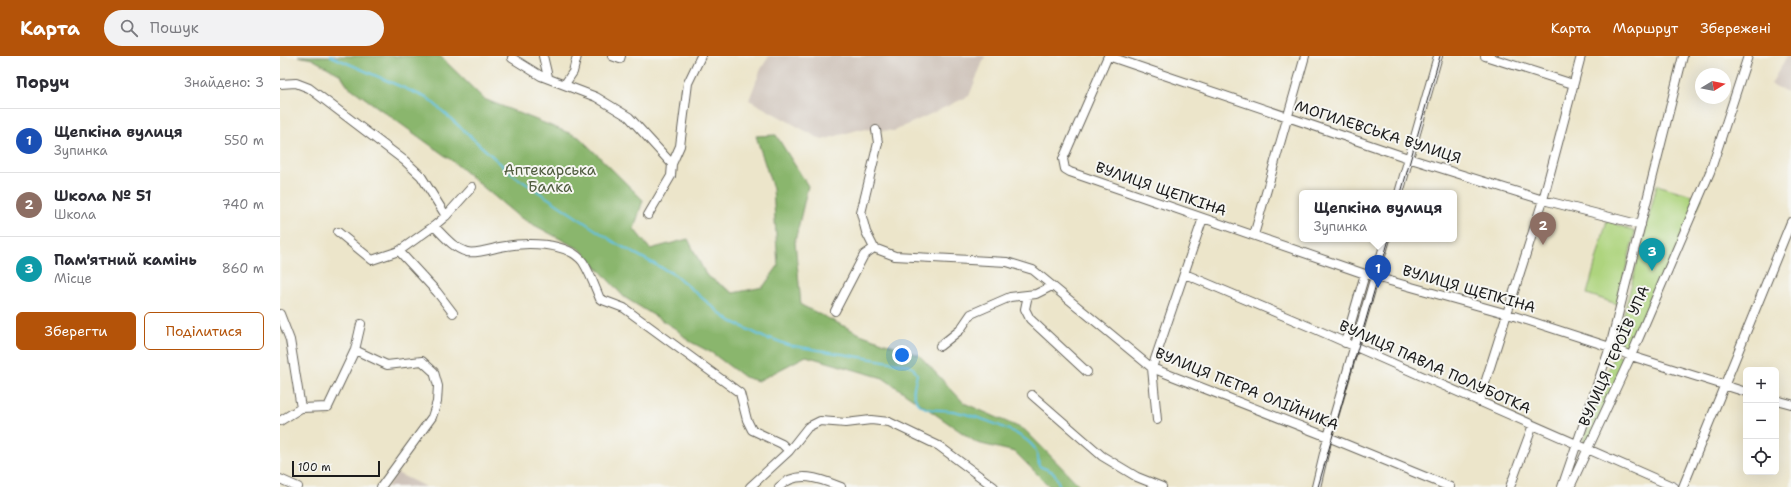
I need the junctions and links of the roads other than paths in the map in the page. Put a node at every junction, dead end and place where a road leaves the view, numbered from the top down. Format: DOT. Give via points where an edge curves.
graph roads {
  1 [pos="543,56"];
  2 [pos="577,56"];
  3 [pos="612,56"];
  4 [pos="621,56"];
  5 [pos="701,56"];
  6 [pos="1108,56"];
  7 [pos="1305,56"];
  8 [pos="1438,56"];
  9 [pos="1485,56"];
  10 [pos="1581,56"];
  11 [pos="1683,56"];
  12 [pos="1748,56"];
  13 [pos="512,58"];
  14 [pos="548,77"];
  15 [pos="280,84"];
  16 [pos="565,84"];
  17 [pos="1573,84"];
  18 [pos="1288,118"];
  19 [pos="876,130"];
  20 [pos="1409,158"];
  21 [pos="672,164"];
  22 [pos="472,187"];
  23 [pos="1400,190"];
  24 [pos="1543,200"];
  25 [pos="648,215"];
  26 [pos="446,216"];
  27 [pos="1203,218"];
  28 [pos="1791,222"];
  29 [pos="1641,225"];
  30 [pos="434,226"];
  31 [pos="338,232"];
  32 [pos="1254,236"];
  33 [pos="1385,242"];
  34 [pos="874,248"];
  35 [pos="399,251"];
  36 [pos="1185,274"];
  37 [pos="1365,274"];
  38 [pos="1375,277"];
  39 [pos="1052,286"];
  40 [pos="1028,295"];
  41 [pos="834,311"];
  42 [pos="453,313"];
  43 [pos="280,314"];
  44 [pos="1508,314"];
  45 [pos="361,324"];
  46 [pos="1345,343"];
  47 [pos="940,346"];
  48 [pos="1355,347"];
  49 [pos="1610,347"];
  50 [pos="355,350"];
  51 [pos="1631,356"];
  52 [pos="1152,368"];
  53 [pos="1087,372"];
  54 [pos="1725,387"];
  55 [pos="1743,391"];
  56 [pos="1032,395"];
  57 [pos="1779,401"];
  58 [pos="1479,402"];
  59 [pos="1791,404"];
  60 [pos="301,408"];
  61 [pos="1157,420"];
  62 [pos="280,421"];
  63 [pos="1533,425"];
  64 [pos="1328,437"];
  65 [pos="1578,444"];
  66 [pos="1588,449"];
  67 [pos="789,451"];
  68 [pos="280,479"];
  69 [pos="298,487"];
  70 [pos="381,487"];
  71 [pos="750,487"];
  72 [pos="779,487"];
  73 [pos="841,487"];
  74 [pos="994,487"];
  75 [pos="1162,487"];
  76 [pos="1316,487"];
  77 [pos="1450,487"];
  78 [pos="1510,487"];
  79 [pos="1562,487"];
  80 [pos="1570,487"];
  81 [pos="1674,487"];
  82 [pos="1683,487"];
  1 -- 14 [label="street"];
  2 -- 16 [label="street" via="573,72"];
  3 -- 4 [label="street" via="620,59"];
  5 -- 21 [label="street" via="688,83 680,146"];
  6 -- 18 [label="street, МОГИЛЕВСЬКА ВУЛИЦЯ"];
  6 -- 27 [label="street, ВУЛИЦЯ ЩЕПКІНА" via="1062,164 1070,172"];
  7 -- 18 [label="street"];
  8 -- 20 [label="street"];
  9 -- 17 [label="street"];
  10 -- 17 [label="street"];
  11 -- 29 [label="street, ВУЛИЦЯ ГЕРОЇВ УПА"];
  12 -- 51 [label="street, ВУЛИЦЯ ГЕРОЇВ УПА" via="1710,172"];
  13 -- 14 [label="street" via="541,76"];
  14 -- 16 [label="street"];
  15 -- 26 [label="street" via="296,83 309,88 405,161 421,176"];
  16 -- 21 [label="street" via="596,97 629,117"];
  17 -- 24 [label="street"];
  18 -- 20 [label="street, МОГИЛЕВСЬКА ВУЛИЦЯ"];
  18 -- 32 [label="street"];
  19 -- 34 [label="street" via="878,143 861,213"];
  20 -- 23 [label="street"];
  20 -- 24 [label="street, МОГИЛЕВСЬКА ВУЛИЦЯ"];
  21 -- 25 [label="street" via="671,176"];
  22 -- 26 [label="street"];
  24 -- 29 [label="street, МОГИЛЕВСЬКА ВУЛИЦЯ"];
  24 -- 44 [label="street"];
  26 -- 30 [label="street"];
  27 -- 32 [label="street, ВУЛИЦЯ ЩЕПКІНА"];
  27 -- 36 [label="street"];
  28 -- 54 [label="street"];
  29 -- 49 [label="street, ВУЛИЦЯ ГЕРОЇВ УПА"];
  30 -- 35 [label="street"];
  30 -- 67 [label="street" via="457,248 469,253 519,243 551,246 576,254 584,263 600,299 624,308 740,393 752,430 782,444"];
  31 -- 35 [label="street" via="372,260"];
  32 -- 37 [label="street, ВУЛИЦЯ ЩЕПКІНА"];
  33 -- 38 [label="street"];
  34 -- 39 [label="street, ВУЛИЦЯ ПЕТРА ОЛІЙНИКА" via="895,256 1007,262 1033,270"];
  34 -- 41 [label="street" via="864,255"];
  35 -- 42 [label="street"];
  36 -- 46 [label="street, ВУЛИЦЯ ПАВЛА ПОЛУБОТКА"];
  36 -- 52 [label="street"];
  37 -- 38 [label="street, ВУЛИЦЯ ЩЕПКІНА"];
  37 -- 46 [label="street"];
  38 -- 44 [label="street, ВУЛИЦЯ ЩЕПКІНА"];
  38 -- 48 [label="street"];
  39 -- 40 [label="street"];
  39 -- 52 [label="street, ВУЛИЦЯ ПЕТРА ОЛІЙНИКА"];
  40 -- 47 [label="street" via="1010,297 971,314 960,330"];
  40 -- 53 [label="street" via="1025,309 1030,319"];
  43 -- 60 [label="street" via="290,340"];
  44 -- 49 [label="street, ВУЛИЦЯ ЩЕПКІНА"];
  44 -- 58 [label="street"];
  45 -- 50 [label="street"];
  46 -- 48 [label="street, ВУЛИЦЯ ПАВЛА ПОЛУБОТКА"];
  48 -- 58 [label="street, ВУЛИЦЯ ПАВЛА ПОЛУБОТКА"];
  48 -- 64 [label="street"];
  49 -- 51 [label="street, ВУЛИЦЯ ЩЕПКІНА"];
  49 -- 65 [label="street, ВУЛИЦЯ ГЕРОЇВ УПА"];
  50 -- 60 [label="street" via="328,407"];
  50 -- 70 [label="street" via="387,365 422,361 434,372 438,386 437,402 432,417"];
  51 -- 54 [label="street, ВУЛИЦЯ ЩЕПКІНА"];
  51 -- 66 [label="street, ВУЛИЦЯ ГЕРОЇВ УПА"];
  52 -- 61 [label="street"];
  52 -- 64 [label="street, ВУЛИЦЯ ПЕТРА ОЛІЙНИКА"];
  54 -- 55 [label="street, ВУЛИЦЯ ЩЕПКІНА"];
  54 -- 82 [label="street"];
  56 -- 75 [label="street" via="1102,456 1137,477"];
  57 -- 59 [label="street"];
  58 -- 63 [label="street, ВУЛИЦЯ ПАВЛА ПОЛУБОТКА"];
  60 -- 62 [label="street"];
  63 -- 65 [label="street, ВУЛИЦЯ ПАВЛА ПОЛУБОТКА"];
  63 -- 78 [label="street"];
  64 -- 76 [label="street"];
  64 -- 77 [label="street, ВУЛИЦЯ ПЕТРА ОЛІЙНИКА"];
  65 -- 66 [label="street, ВУЛИЦЯ ПАВЛА ПОЛУБОТКА"];
  65 -- 79 [label="street, ВУЛИЦЯ ГЕРОЇВ УПА"];
  66 -- 80 [label="street, ВУЛИЦЯ ГЕРОЇВ УПА"];
  66 -- 81 [label="street, ВУЛИЦЯ ПАВЛА ПОЛУБОТКА"];
  67 -- 71 [label="street"];
  67 -- 74 [label="street" via="808,428 820,421 889,422 939,446"];
  68 -- 69 [label="street"];
  72 -- 73 [label="street" via="791,478 805,477"];
}
